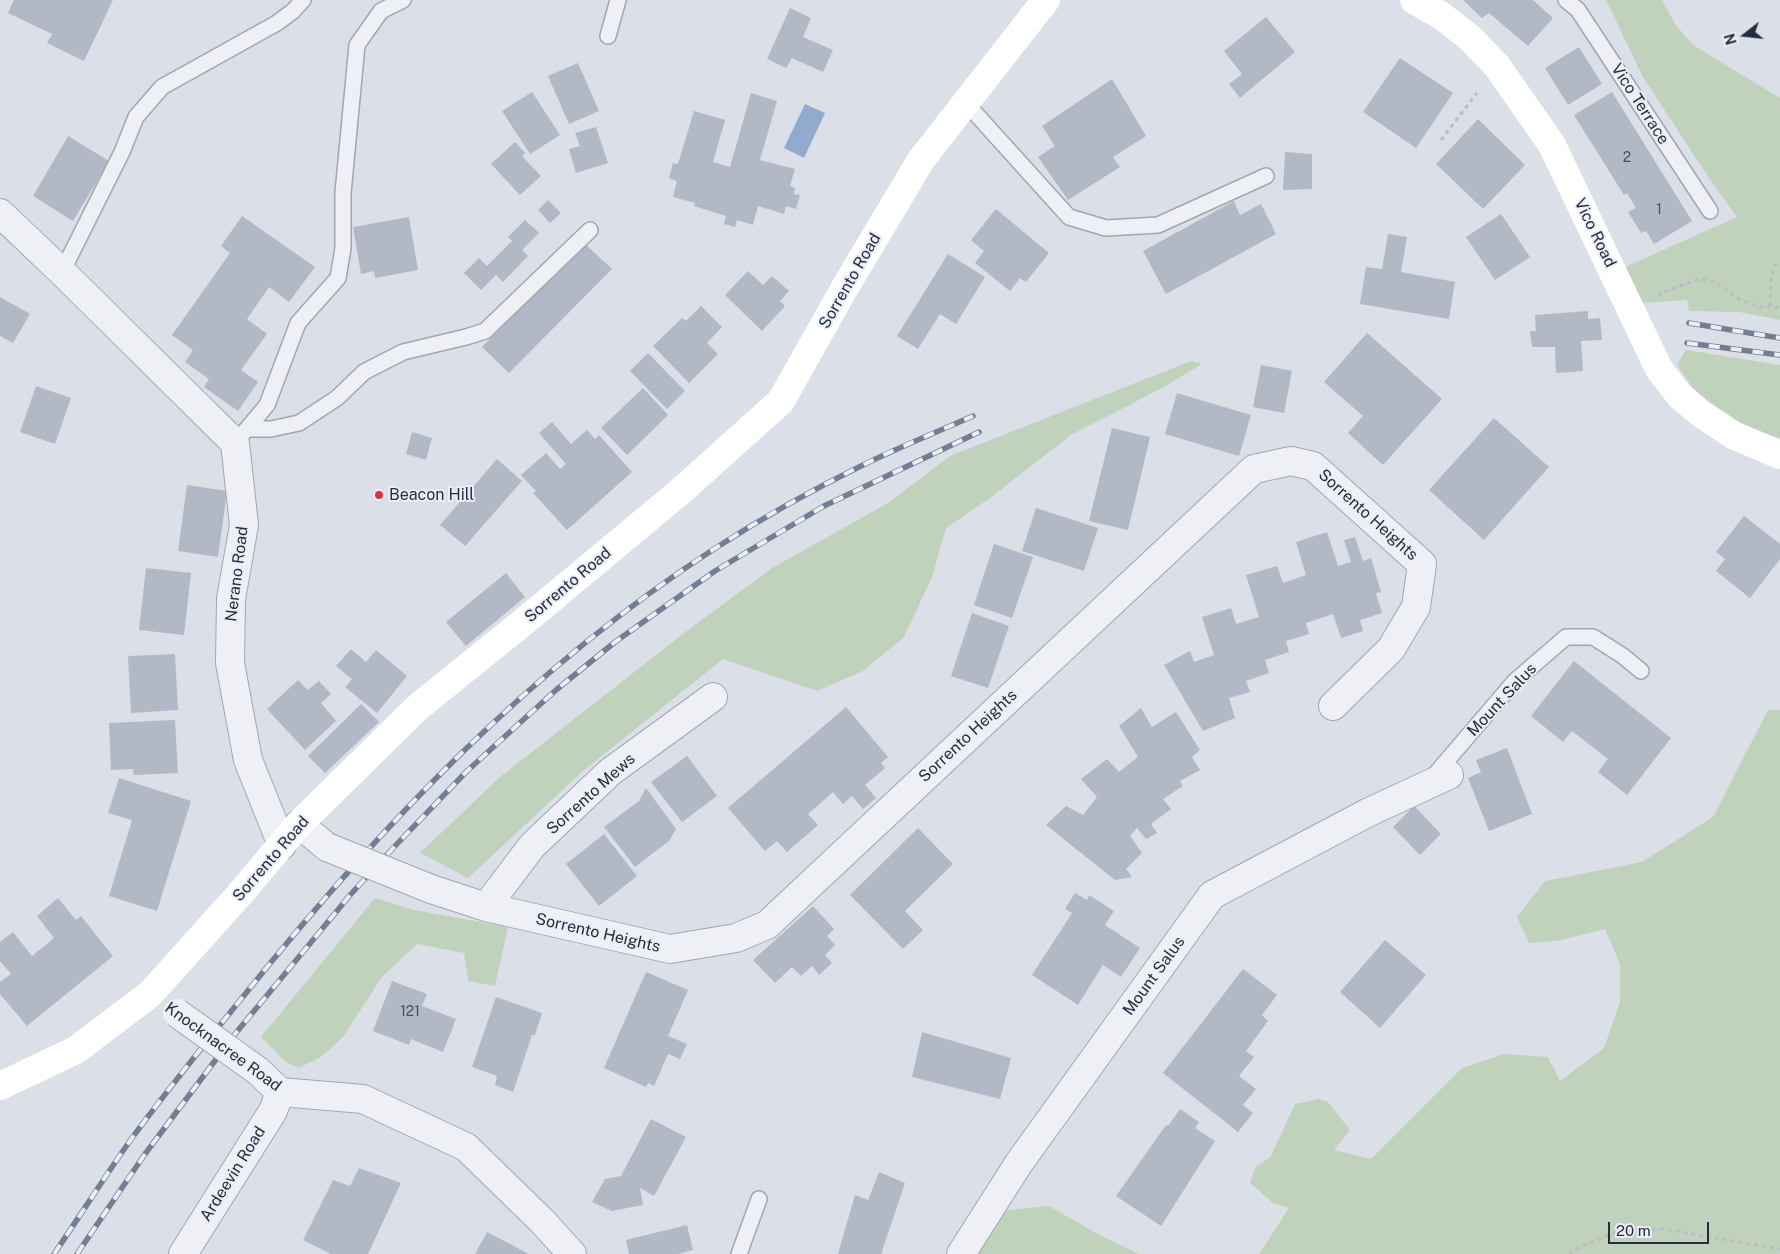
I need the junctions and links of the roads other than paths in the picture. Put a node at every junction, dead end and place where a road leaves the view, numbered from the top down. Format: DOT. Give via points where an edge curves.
graph roads {
  1 [pos="303,0"];
  2 [pos="403,0"];
  3 [pos="618,0"];
  4 [pos="1046,0"];
  5 [pos="1414,0"];
  6 [pos="1566,0"];
  7 [pos="608,36"];
  8 [pos="966,103"];
  9 [pos="1266,176"];
  10 [pos="1710,212"];
  11 [pos="0,213"];
  12 [pos="590,230"];
  13 [pos="62,272"];
  14 [pos="241,436"];
  15 [pos="1780,455"];
  16 [pos="1641,671"];
  17 [pos="713,697"];
  18 [pos="1333,706"];
  19 [pos="1449,776"];
  20 [pos="1425,786"];
  21 [pos="299,824"];
  22 [pos="282,845"];
  23 [pos="486,907"];
  24 [pos="150,994"];
  25 [pos="0,1086"];
  26 [pos="280,1092"];
  27 [pos="759,1199"];
  28 [pos="184,1254"];
  29 [pos="572,1254"];
  30 [pos="739,1254"];
  31 [pos="961,1254"];
  1 -- 13 [label="lane" via="277,23 162,87 136,117"];
  2 -- 14 [label="lane" via="381,11 357,45 343,193 343,248 338,278 298,323 267,405"];
  3 -- 7 [label="lane"];
  4 -- 8 [label="main road, Sorrento Road"];
  5 -- 15 [label="main road, Vico Road" via="1470,38 1497,66 1552,145 1659,369 1679,395 1733,436"];
  6 -- 10 [label="lane, Vico Terrace" via="1578,10"];
  8 -- 9 [label="lane" via="1069,217 1106,228 1158,225"];
  8 -- 21 [label="main road, Sorrento Road" via="921,160 781,401 682,490 418,707"];
  11 -- 13 [label="street"];
  12 -- 14 [label="lane" via="485,331 403,352 364,372 337,398 299,423"];
  13 -- 14 [label="street"];
  14 -- 22 [label="street, Nerano Road" via="244,525 231,599 230,663 248,760"];
  16 -- 20 [label="lane, Mount Salus" via="1593,637 1566,637 1515,680"];
  17 -- 23 [label="street, Sorrento Mews" via="610,772 532,846"];
  18 -- 23 [label="street, Sorrento Heights" via="1391,649 1416,607 1422,564 1313,466 1291,461 1254,469 767,925 736,938 670,949"];
  19 -- 20 [label="street, Mount Salus"];
  20 -- 31 [label="street, Mount Salus" via="1212,895 1019,1163"];
  21 -- 22 [label="main road, Sorrento Road"];
  21 -- 23 [label="street, Sorrento Heights, bridge" via="327,847 431,889"];
  22 -- 24 [label="main road, Sorrento Road"];
  24 -- 25 [label="main road, Sorrento Road" via="76,1050"];
  24 -- 26 [label="street, Knocknacree Road, bridge" via="258,1071"];
  26 -- 28 [label="street, Ardeevin Road" via="272,1111"];
  26 -- 29 [label="street, Knocknacree Road" via="362,1100 466,1147"];
  27 -- 30 [label="lane"];
}
